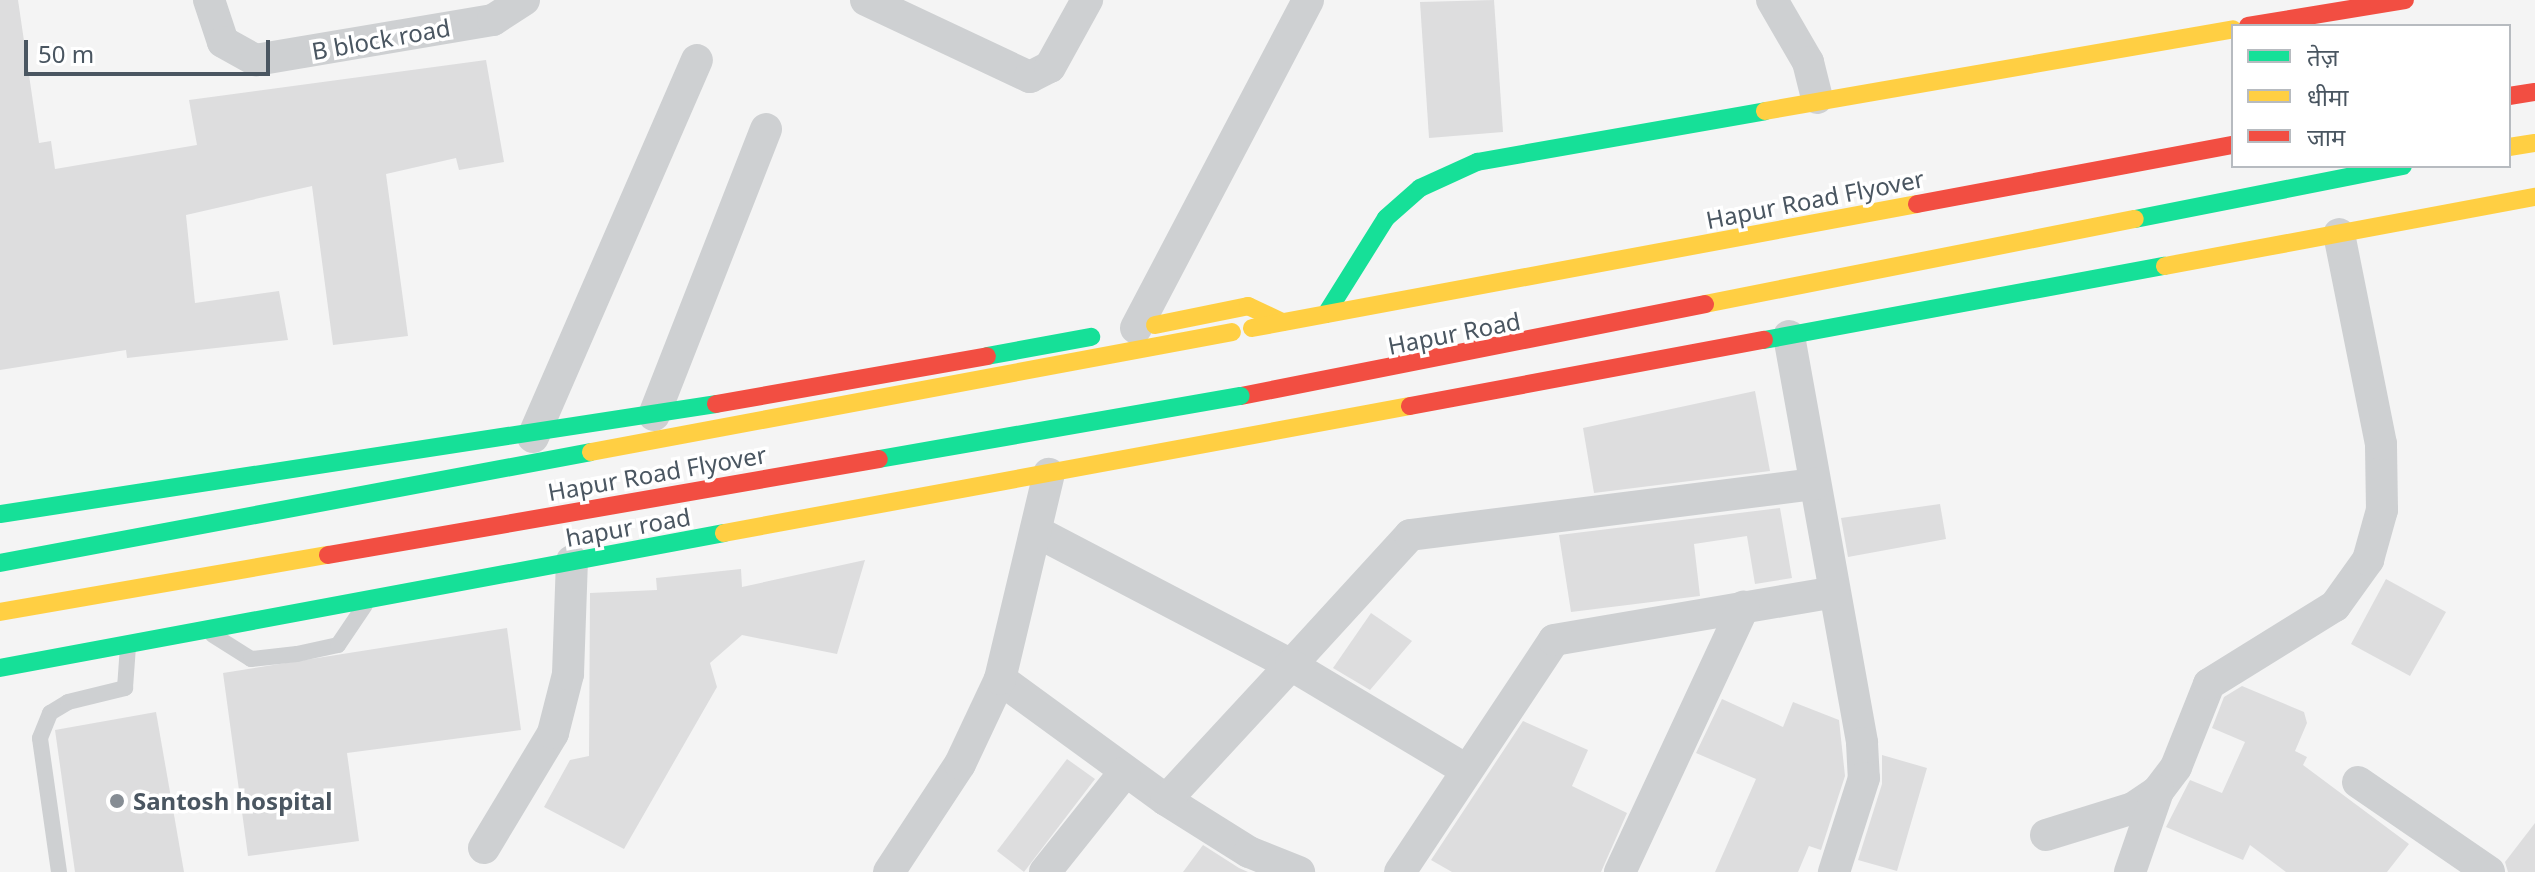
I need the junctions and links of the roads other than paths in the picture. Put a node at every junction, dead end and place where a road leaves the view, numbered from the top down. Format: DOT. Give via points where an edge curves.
graph roads {
  1 [pos="209,0"];
  2 [pos="524,0"];
  3 [pos="866,0"];
  4 [pos="1087,0"];
  5 [pos="1308,0"];
  6 [pos="1772,0"];
  7 [pos="2402,0"];
  8 [pos="2260,24"];
  9 [pos="2231,29"];
  10 [pos="697,60"];
  11 [pos="2535,92"];
  12 [pos="2511,96"];
  13 [pos="1817,98"];
  14 [pos="766,129"];
  15 [pos="2535,143"];
  16 [pos="2231,145"];
  17 [pos="2511,147"];
  18 [pos="2393,168"];
  19 [pos="2535,197"];
  20 [pos="1386,218"];
  21 [pos="2339,234"];
  22 [pos="1392,244"];
  23 [pos="1326,314"];
  24 [pos="1282,322"];
  25 [pos="1136,328"];
  26 [pos="1594,329"];
  27 [pos="1789,336"];
  28 [pos="1603,368"];
  29 [pos="1322,382"];
  30 [pos="654,415"];
  31 [pos="1264,434"];
  32 [pos="533,437"];
  33 [pos="1049,474"];
  34 [pos="1815,484"];
  35 [pos="0,514"];
  36 [pos="36,523"];
  37 [pos="1037,532"];
  38 [pos="572,561"];
  39 [pos="0,563"];
  40 [pos="1834,592"];
  41 [pos="367,600"];
  42 [pos="1744,606"];
  43 [pos="0,612"];
  44 [pos="208,630"];
  45 [pos="57,642"];
  46 [pos="128,644"];
  47 [pos="1291,665"];
  48 [pos="0,668"];
  49 [pos="1000,679"];
  50 [pos="1465,769"];
  51 [pos="1124,773"];
  52 [pos="2358,782"];
  53 [pos="2158,791"];
  54 [pos="1166,800"];
  55 [pos="2046,835"];
  56 [pos="484,848"];
  57 [pos="1242,862"];
  58 [pos="59,872"];
  59 [pos="889,872"];
  60 [pos="1045,872"];
  61 [pos="1299,872"];
  62 [pos="1400,872"];
  63 [pos="1620,872"];
  64 [pos="1834,872"];
  65 [pos="2130,872"];
  66 [pos="2489,872"];
  1 -- 2 [label="street, B block road" via="223,42 256,60 493,20"];
  3 -- 4 [label="street" via="1030,77 1050,67"];
  5 -- 25 [label="street"];
  6 -- 13 [label="street" via="1808,62"];
  7 -- 8 [label="street"];
  9 -- 13 [label="street"];
  10 -- 32 [label="street"];
  11 -- 12 [label="street"];
  13 -- 20 [label="street" via="1477,162 1420,188"];
  14 -- 30 [label="street"];
  15 -- 17 [label="street"];
  16 -- 23 [label="street, Hapur Road Flyover" via="1653,254 1404,290"];
  18 -- 26 [label="street"];
  19 -- 21 [label="street, hapur road"];
  20 -- 22 [label="street"];
  20 -- 23 [label="street"];
  21 -- 27 [label="street, hapur road"];
  21 -- 53 [label="street" via="2381,444 2382,510 2368,560 2335,606 2209,684 2176,767"];
  23 -- 24 [label="street, Hapur Road Flyover"];
  24 -- 25 [label="street" via="1248,306"];
  24 -- 39 [label="street, Hapur Road Flyover, bridge"];
  25 -- 30 [label="street"];
  26 -- 28 [label="street"];
  26 -- 29 [label="street, Hapur Road"];
  27 -- 28 [label="street, hapur road"];
  27 -- 34 [label="street"];
  28 -- 31 [label="street, hapur road"];
  29 -- 31 [label="street"];
  29 -- 43 [label="street, Hapur Road Flyover, bridge"];
  30 -- 32 [label="street"];
  31 -- 33 [label="street, hapur road"];
  32 -- 36 [label="street"];
  33 -- 37 [label="street"];
  33 -- 38 [label="street, hapur road"];
  34 -- 40 [label="street"];
  34 -- 47 [label="street" via="1410,535"];
  35 -- 36 [label="street"];
  36 -- 45 [label="street"];
  37 -- 47 [label="street"];
  37 -- 49 [label="street"];
  38 -- 41 [label="street, hapur road"];
  38 -- 56 [label="street" via="568,674 553,733"];
  40 -- 42 [label="street"];
  40 -- 64 [label="street" via="1864,778"];
  41 -- 44 [label="street, hapur road"];
  41 -- 44 [label="lane" via="358,625 338,645 297,654 251,659 231,653"];
  42 -- 50 [label="street" via="1554,640"];
  42 -- 63 [label="street"];
  44 -- 46 [label="street, hapur road"];
  45 -- 46 [label="street, hapur road"];
  45 -- 48 [label="street, hapur road"];
  46 -- 58 [label="lane" via="125,688 68,702 50,713 40,738"];
  47 -- 50 [label="street"];
  47 -- 54 [label="street"];
  49 -- 51 [label="street"];
  49 -- 59 [label="street" via="960,764"];
  50 -- 62 [label="street"];
  51 -- 54 [label="street"];
  51 -- 60 [label="street"];
  52 -- 66 [label="street"];
  53 -- 55 [label="street" via="2133,808"];
  53 -- 65 [label="street"];
  54 -- 57 [label="street"];
  57 -- 61 [label="street"];
}
